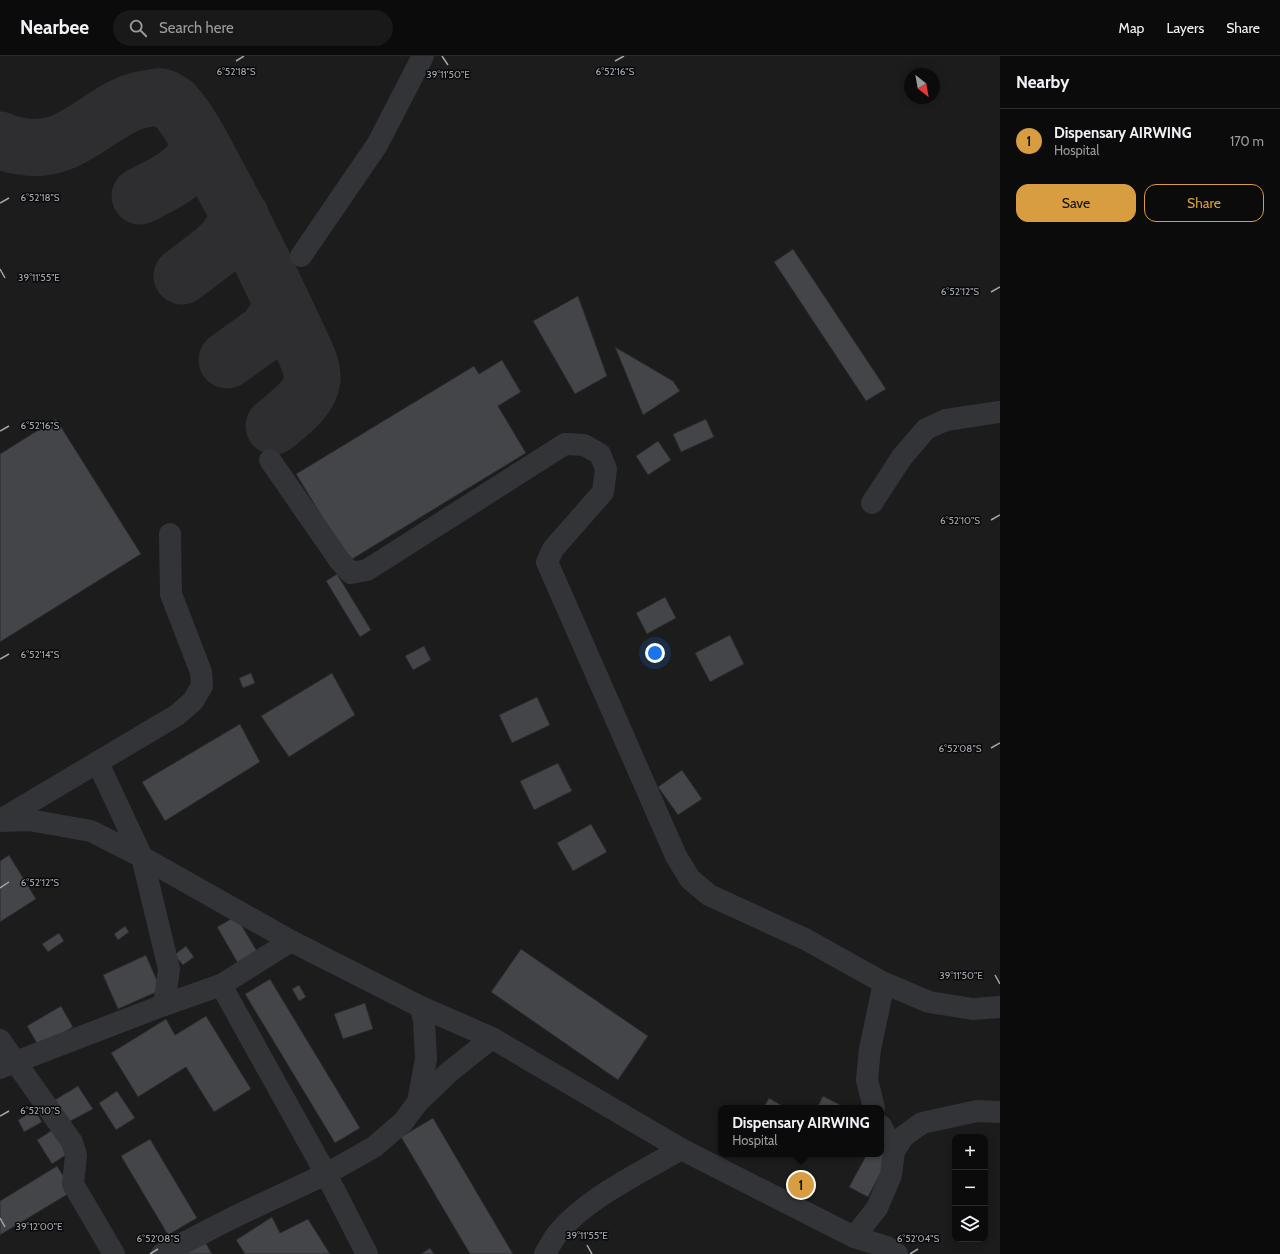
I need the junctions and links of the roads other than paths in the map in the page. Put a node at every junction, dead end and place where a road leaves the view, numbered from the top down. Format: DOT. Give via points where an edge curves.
graph roads {
  1 [pos="423,56"];
  2 [pos="301,256"];
  3 [pos="1000,412"];
  4 [pos="270,460"];
  5 [pos="872,503"];
  6 [pos="170,534"];
  7 [pos="98,763"];
  8 [pos="0,821"];
  9 [pos="142,857"];
  10 [pos="291,941"];
  11 [pos="884,983"];
  12 [pos="221,985"];
  13 [pos="164,1005"];
  14 [pos="421,1007"];
  15 [pos="1000,1007"];
  16 [pos="492,1038"];
  17 [pos="0,1040"];
  18 [pos="8,1065"];
  19 [pos="418,1102"];
  20 [pos="873,1105"];
  21 [pos="1000,1112"];
  22 [pos="884,1132"];
  23 [pos="681,1150"];
  24 [pos="894,1151"];
  25 [pos="326,1174"];
  26 [pos="854,1237"];
  27 [pos="114,1254"];
  28 [pos="162,1254"];
  29 [pos="367,1254"];
  30 [pos="545,1254"];
  31 [pos="898,1254"];
  1 -- 2 [label="lane" via="377,145"];
  3 -- 5 [label="lane" via="946,420 926,429 902,457"];
  4 -- 11 [label="lane" via="351,573 367,570 565,444 584,445 600,454 606,469 603,492 553,549 547,562 676,856 690,878 709,895 805,939"];
  6 -- 7 [label="lane" via="171,594 201,672 202,686 193,702 177,715"];
  7 -- 8 [label="lane"];
  7 -- 9 [label="lane"];
  8 -- 9 [label="lane" via="29,820 91,831"];
  9 -- 10 [label="lane"];
  9 -- 13 [label="lane" via="169,969"];
  10 -- 12 [label="lane"];
  10 -- 14 [label="lane"];
  11 -- 15 [label="lane" via="929,1002 973,1009"];
  11 -- 20 [label="lane" via="870,1049 868,1080"];
  12 -- 13 [label="lane"];
  12 -- 25 [label="lane"];
  13 -- 18 [label="lane"];
  14 -- 16 [label="lane"];
  14 -- 19 [label="lane" via="426,1059"];
  16 -- 19 [label="lane" via="448,1073"];
  16 -- 23 [label="lane"];
  17 -- 18 [label="lane"];
  18 -- 27 [label="lane" via="72,1142 76,1155 72,1184"];
  19 -- 25 [label="lane" via="403,1122 374,1147"];
  21 -- 24 [label="lane" via="977,1111 922,1123 904,1136"];
  22 -- 24 [label="lane"];
  23 -- 26 [label="lane"];
  23 -- 30 [label="lane" via="583,1208 557,1233"];
  24 -- 26 [label="lane" via="891,1175 877,1208"];
  25 -- 28 [label="lane"];
  25 -- 29 [label="lane"];
  26 -- 31 [label="lane"];
}
